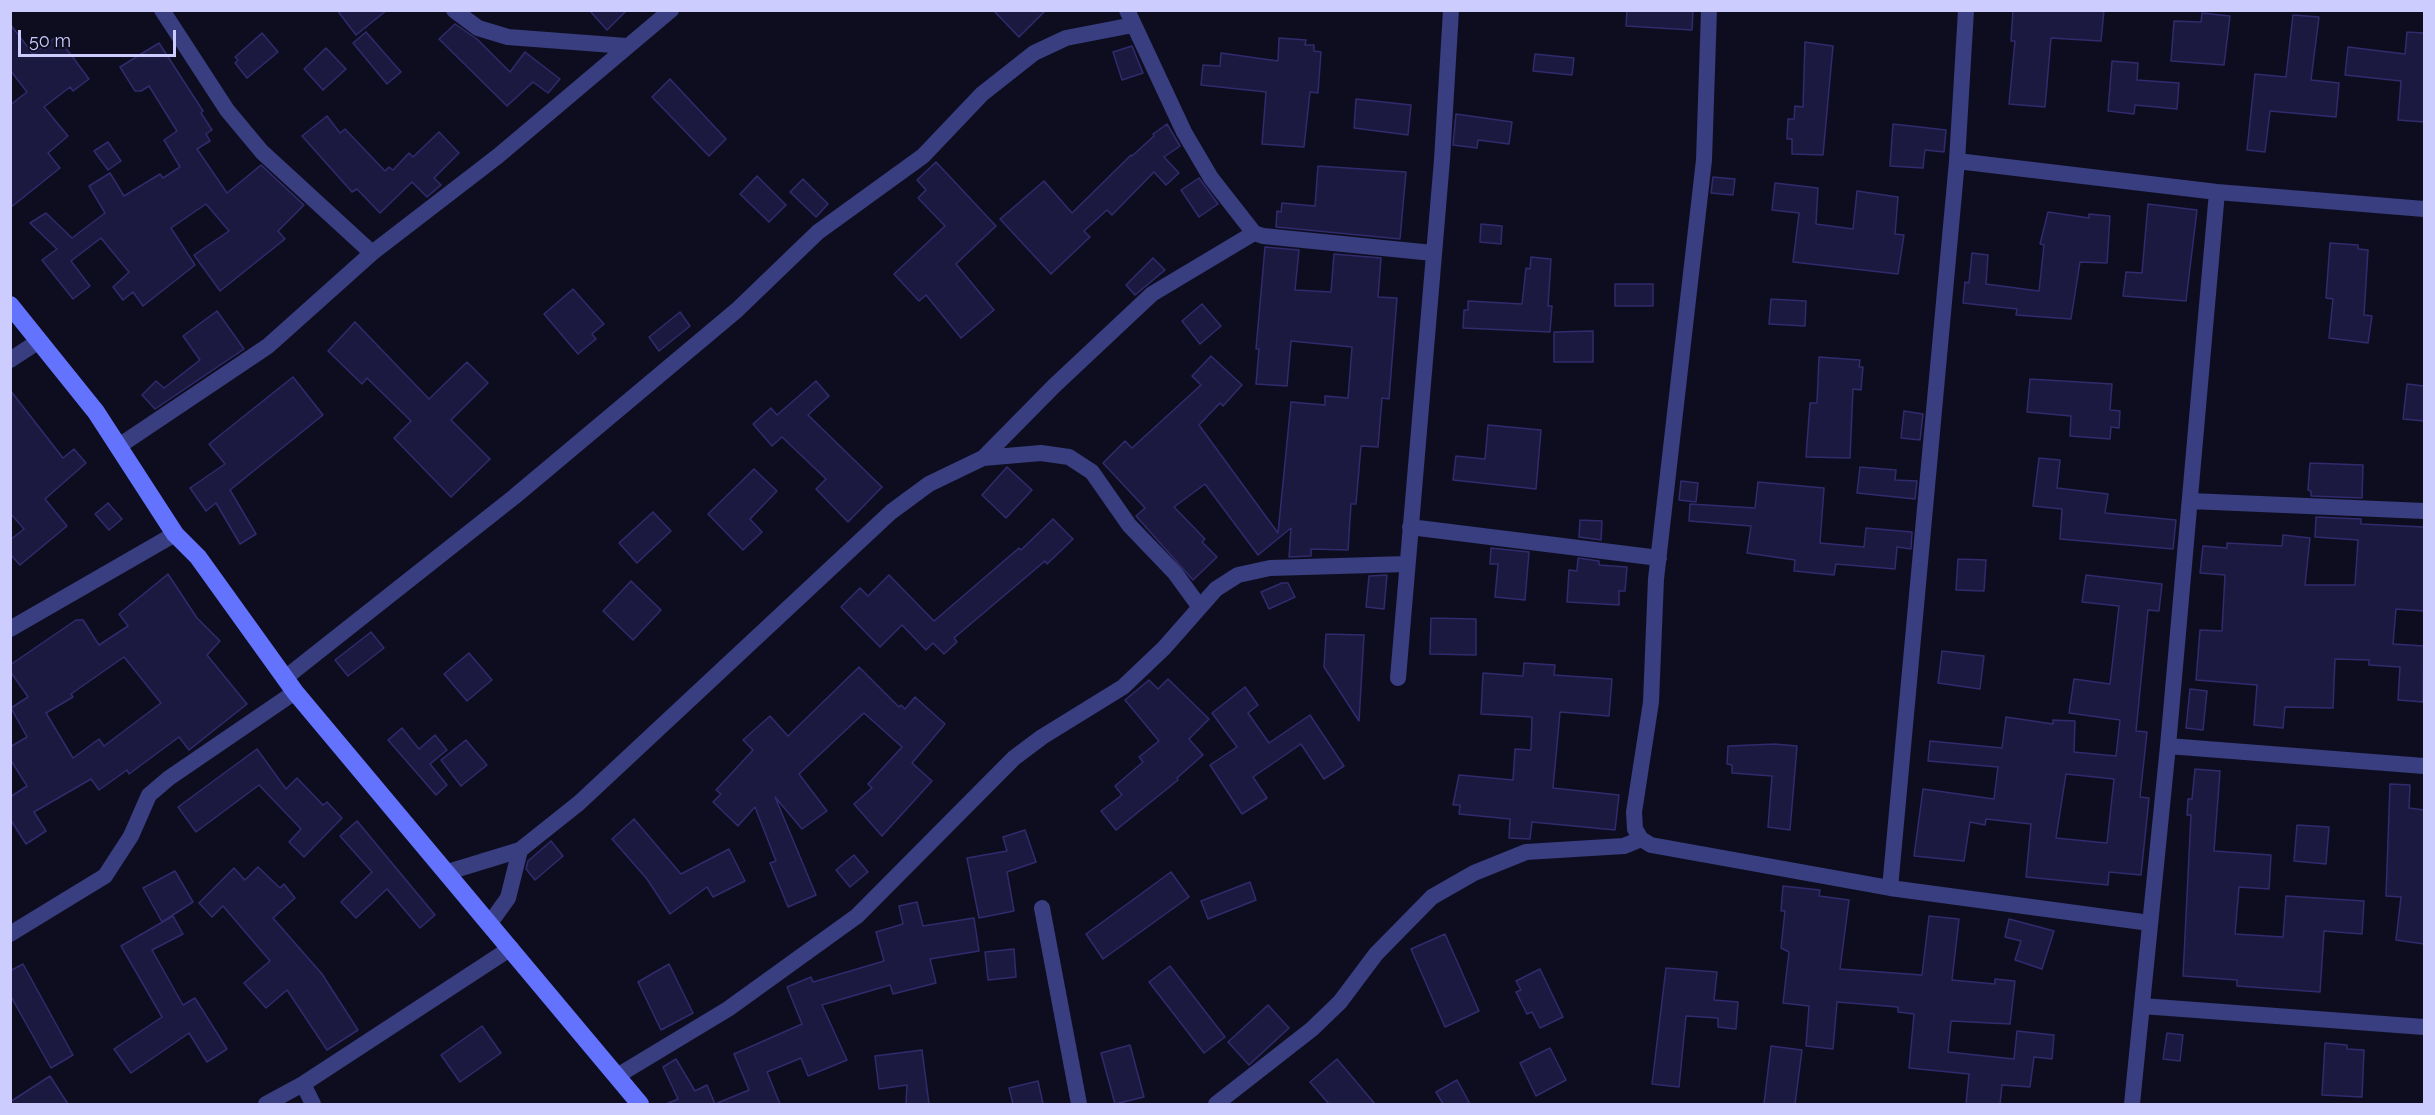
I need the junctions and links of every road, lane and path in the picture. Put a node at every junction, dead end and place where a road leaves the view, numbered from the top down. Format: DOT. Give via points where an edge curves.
graph roads {
  1 [pos="162,10"];
  2 [pos="454,10"];
  3 [pos="671,10"];
  4 [pos="1451,10"];
  5 [pos="1709,10"];
  6 [pos="1966,10"];
  7 [pos="1130,18"];
  8 [pos="626,46"];
  9 [pos="1957,161"];
  10 [pos="2217,192"];
  11 [pos="2424,209"];
  12 [pos="1254,233"];
  13 [pos="372,253"];
  14 [pos="1433,253"];
  15 [pos="10,305"];
  16 [pos="39,341"];
  17 [pos="10,360"];
  18 [pos="119,446"];
  19 [pos="983,458"];
  20 [pos="2190,501"];
  21 [pos="2424,511"];
  22 [pos="1410,527"];
  23 [pos="175,534"];
  24 [pos="1659,558"];
  25 [pos="1407,564"];
  26 [pos="1199,606"];
  27 [pos="10,629"];
  28 [pos="1398,678"];
  29 [pos="290,685"];
  30 [pos="2168,746"];
  31 [pos="2424,766"];
  32 [pos="1641,839"];
  33 [pos="520,850"];
  34 [pos="448,872"];
  35 [pos="1890,888"];
  36 [pos="1042,908"];
  37 [pos="490,923"];
  38 [pos="2150,923"];
  39 [pos="10,934"];
  40 [pos="511,948"];
  41 [pos="2142,1006"];
  42 [pos="2424,1028"];
  43 [pos="617,1076"];
  44 [pos="303,1084"];
  45 [pos="266,1104"];
  46 [pos="313,1104"];
  47 [pos="640,1104"];
  48 [pos="1079,1104"];
  49 [pos="1216,1104"];
  50 [pos="2132,1104"];
  1 -- 13 [label="street" via="227,110 262,152"];
  2 -- 8 [label="street" via="478,28 508,37"];
  3 -- 8 [label="street"];
  4 -- 14 [label="street"];
  5 -- 24 [label="street" via="1704,160"];
  6 -- 9 [label="street"];
  7 -- 12 [label="street" via="1185,132"];
  7 -- 29 [label="street" via="1066,38 1034,53 982,94 923,156 818,232 737,310"];
  8 -- 13 [label="street" via="498,156"];
  9 -- 10 [label="street"];
  9 -- 35 [label="street"];
  10 -- 11 [label="street"];
  10 -- 20 [label="street"];
  12 -- 14 [label="street"];
  12 -- 19 [label="street" via="1152,294"];
  13 -- 18 [label="street" via="268,346"];
  14 -- 22 [label="street"];
  15 -- 16 [label="street"];
  16 -- 17 [label="street"];
  16 -- 18 [label="street"];
  18 -- 23 [label="street"];
  19 -- 26 [label="street" via="1041,453 1069,457 1092,472 1129,525"];
  19 -- 33 [label="street" via="929,484 891,512 579,803"];
  20 -- 21 [label="street"];
  20 -- 30 [label="street"];
  22 -- 24 [label="street"];
  22 -- 25 [label="street"];
  23 -- 27 [label="street"];
  23 -- 29 [label="street" via="198,557"];
  24 -- 32 [label="street" via="1651,702 1634,812 1635,829"];
  25 -- 26 [label="street" via="1270,568 1238,575"];
  25 -- 28 [label="street"];
  26 -- 43 [label="street" via="1164,648 1123,687 1042,736 1014,758 857,916 728,1009"];
  29 -- 34 [label="street"];
  29 -- 39 [label="street" via="149,795 131,836 105,876"];
  30 -- 31 [label="street"];
  30 -- 38 [label="street"];
  32 -- 35 [label="street" via="1651,845"];
  32 -- 49 [label="street" via="1624,846 1526,852 1439,892 1407,920 1340,1002 1312,1029"];
  33 -- 34 [label="street"];
  33 -- 37 [label="street" via="508,898"];
  34 -- 37 [label="street"];
  35 -- 38 [label="street"];
  36 -- 48 [label="street"];
  37 -- 40 [label="street"];
  38 -- 41 [label="street"];
  40 -- 43 [label="street"];
  40 -- 44 [label="street"];
  41 -- 42 [label="street"];
  41 -- 50 [label="street"];
  43 -- 47 [label="street"];
  44 -- 45 [label="street"];
  44 -- 46 [label="street"];
}
